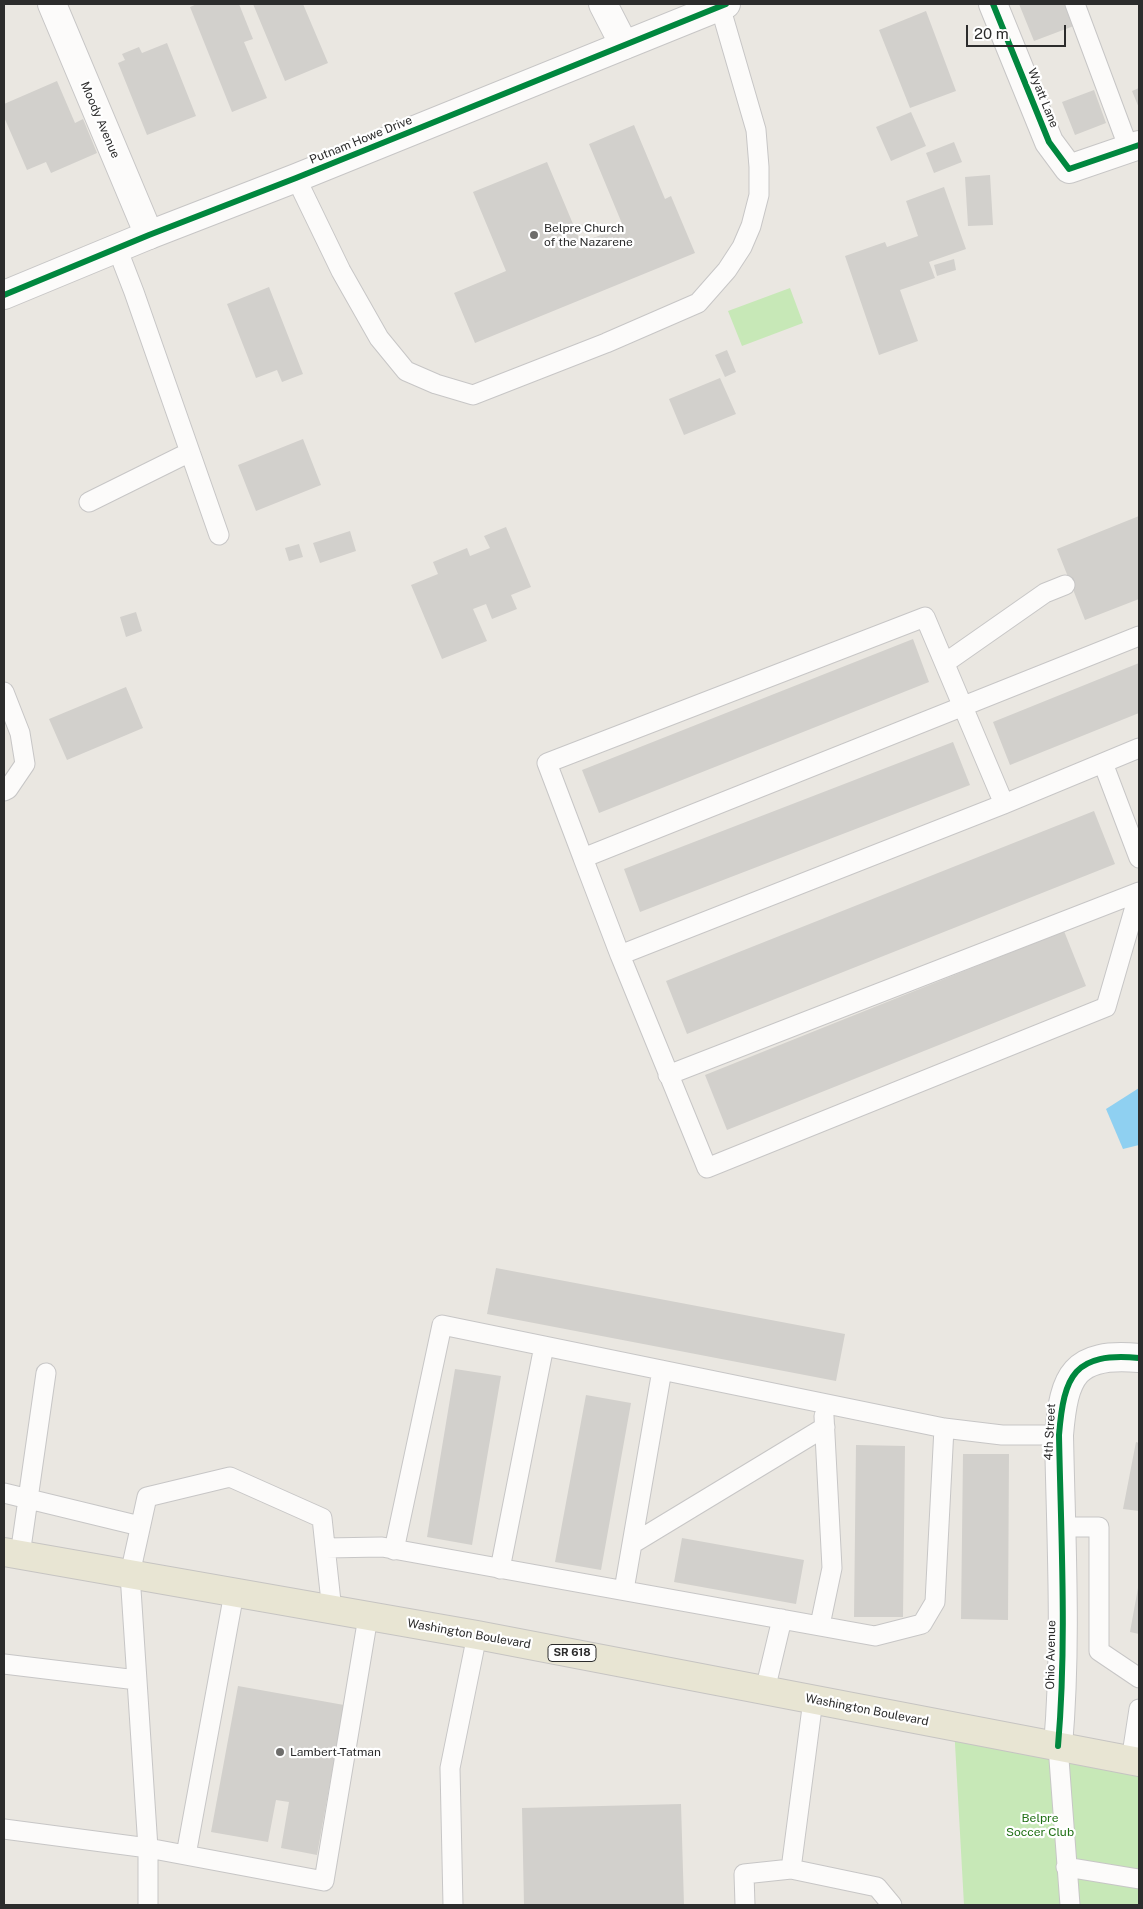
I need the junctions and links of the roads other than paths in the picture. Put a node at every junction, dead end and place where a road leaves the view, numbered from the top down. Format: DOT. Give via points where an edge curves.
graph roads {
  1 [pos="52,4"];
  2 [pos="603,4"];
  3 [pos="993,4"];
  4 [pos="1075,4"];
  5 [pos="723,5"];
  6 [pos="624,45"];
  7 [pos="1134,147"];
  8 [pos="296,178"];
  9 [pos="149,235"];
  10 [pos="117,248"];
  11 [pos="4,295"];
  12 [pos="190,452"];
  13 [pos="89,502"];
  14 [pos="219,535"];
  15 [pos="1065,585"];
  16 [pos="1139,636"];
  17 [pos="945,663"];
  18 [pos="4,692"];
  19 [pos="963,706"];
  20 [pos="1139,748"];
  21 [pos="1103,763"];
  22 [pos="4,791"];
  23 [pos="1004,804"];
  24 [pos="583,858"];
  25 [pos="1139,858"];
  26 [pos="1139,893"];
  27 [pos="620,955"];
  28 [pos="668,1075"];
  29 [pos="544,1346"];
  30 [pos="1139,1358"];
  31 [pos="662,1370"];
  32 [pos="46,1373"];
  33 [pos="824,1403"];
  34 [pos="825,1427"];
  35 [pos="944,1428"];
  36 [pos="1059,1435"];
  37 [pos="4,1493"];
  38 [pos="28,1498"];
  39 [pos="140,1526"];
  40 [pos="1061,1527"];
  41 [pos="632,1544"];
  42 [pos="326,1548"];
  43 [pos="394,1550"];
  44 [pos="12,1553"];
  45 [pos="1062,1563"];
  46 [pos="500,1569"];
  47 [pos="130,1574"];
  48 [pos="624,1590"];
  49 [pos="234,1593"];
  50 [pos="332,1610"];
  51 [pos="368,1617"];
  52 [pos="782,1619"];
  53 [pos="820,1626"];
  54 [pos="477,1635"];
  55 [pos="4,1664"];
  56 [pos="1139,1678"];
  57 [pos="137,1680"];
  58 [pos="765,1690"];
  59 [pos="813,1700"];
  60 [pos="1139,1710"];
  61 [pos="1058,1746"];
  62 [pos="1135,1762"];
  63 [pos="4,1829"];
  64 [pos="148,1848"];
  65 [pos="186,1855"];
  66 [pos="1066,1867"];
  67 [pos="791,1869"];
  68 [pos="1139,1879"];
  69 [pos="148,1905"];
  70 [pos="453,1905"];
  71 [pos="744,1905"];
  72 [pos="892,1905"];
  73 [pos="1070,1905"];
  1 -- 9 [label="street, Moody Avenue"];
  2 -- 6 [label="street"];
  3 -- 7 [label="street, Wyatt Lane" via="1049,142 1069,168"];
  4 -- 7 [label="lane"];
  5 -- 6 [label="street, Putnam Howe Drive"];
  5 -- 8 [label="lane" via="756,130 759,195 751,226 742,247 698,303 606,343 473,394 436,384 406,371 379,338 341,271"];
  6 -- 8 [label="street, Putnam Howe Drive"];
  8 -- 9 [label="street, Putnam Howe Drive"];
  9 -- 10 [label="street, Putnam Howe Drive"];
  10 -- 11 [label="street, Putnam Howe Drive"];
  10 -- 12 [label="lane"];
  12 -- 13 [label="lane"];
  12 -- 14 [label="lane"];
  15 -- 17 [label="lane" via="1045,593"];
  16 -- 19 [label="lane"];
  17 -- 19 [label="lane"];
  17 -- 24 [label="lane" via="925,617 547,763"];
  18 -- 22 [label="lane" via="20,733 25,764"];
  19 -- 23 [label="lane"];
  19 -- 24 [label="lane"];
  20 -- 21 [label="lane"];
  21 -- 23 [label="lane"];
  21 -- 25 [label="lane"];
  23 -- 27 [label="lane"];
  24 -- 27 [label="lane"];
  26 -- 28 [label="lane"];
  26 -- 28 [label="lane" via="1106,1007 707,1168"];
  27 -- 28 [label="lane"];
  29 -- 31 [label="lane"];
  29 -- 43 [label="lane" via="442,1325"];
  29 -- 46 [label="lane"];
  30 -- 36 [label="street, 4th Street" via="1093,1360 1084,1364 1070,1380 1062,1404"];
  31 -- 33 [label="lane"];
  31 -- 41 [label="lane"];
  32 -- 38 [label="lane"];
  33 -- 34 [label="lane"];
  33 -- 35 [label="lane"];
  34 -- 41 [label="lane"];
  34 -- 53 [label="lane" via="832,1568"];
  35 -- 36 [label="lane"];
  35 -- 53 [label="lane" via="935,1602 922,1624 875,1636"];
  36 -- 40 [label="street, 4th Street"];
  37 -- 38 [label="lane"];
  38 -- 39 [label="lane"];
  38 -- 44 [label="lane"];
  39 -- 42 [label="lane" via="147,1497 230,1477 322,1518"];
  39 -- 47 [label="lane"];
  40 -- 45 [label="street, 4th Street"];
  40 -- 56 [label="lane" via="1099,1527 1099,1651"];
  41 -- 48 [label="lane"];
  42 -- 43 [label="lane" via="382,1547"];
  42 -- 50 [label="lane"];
  43 -- 46 [label="lane"];
  44 -- 47 [label="main road, Washington Boulevard / SR 618"];
  45 -- 61 [label="street, Ohio Avenue" via="1063,1692"];
  46 -- 48 [label="lane"];
  47 -- 49 [label="main road, Washington Boulevard / SR 618"];
  47 -- 57 [label="lane"];
  48 -- 52 [label="lane"];
  49 -- 50 [label="main road, Washington Boulevard / SR 618"];
  49 -- 65 [label="lane"];
  50 -- 51 [label="main road, Washington Boulevard / SR 618"];
  51 -- 54 [label="main road, Washington Boulevard / SR 618"];
  51 -- 65 [label="lane" via="324,1881"];
  52 -- 53 [label="lane"];
  52 -- 58 [label="lane"];
  54 -- 58 [label="main road, Washington Boulevard / SR 618"];
  54 -- 70 [label="lane" via="450,1768"];
  55 -- 57 [label="lane"];
  57 -- 64 [label="lane"];
  58 -- 59 [label="main road, Washington Boulevard / SR 618"];
  59 -- 61 [label="main road, Washington Boulevard / SR 618"];
  59 -- 67 [label="lane"];
  60 -- 62 [label="lane"];
  61 -- 62 [label="main road, Washington Boulevard / SR 618"];
  61 -- 66 [label="lane"];
  63 -- 64 [label="lane"];
  64 -- 65 [label="lane"];
  64 -- 69 [label="lane"];
  66 -- 68 [label="lane"];
  66 -- 73 [label="lane"];
  67 -- 71 [label="lane" via="744,1874"];
  67 -- 72 [label="lane" via="877,1887"];
}
